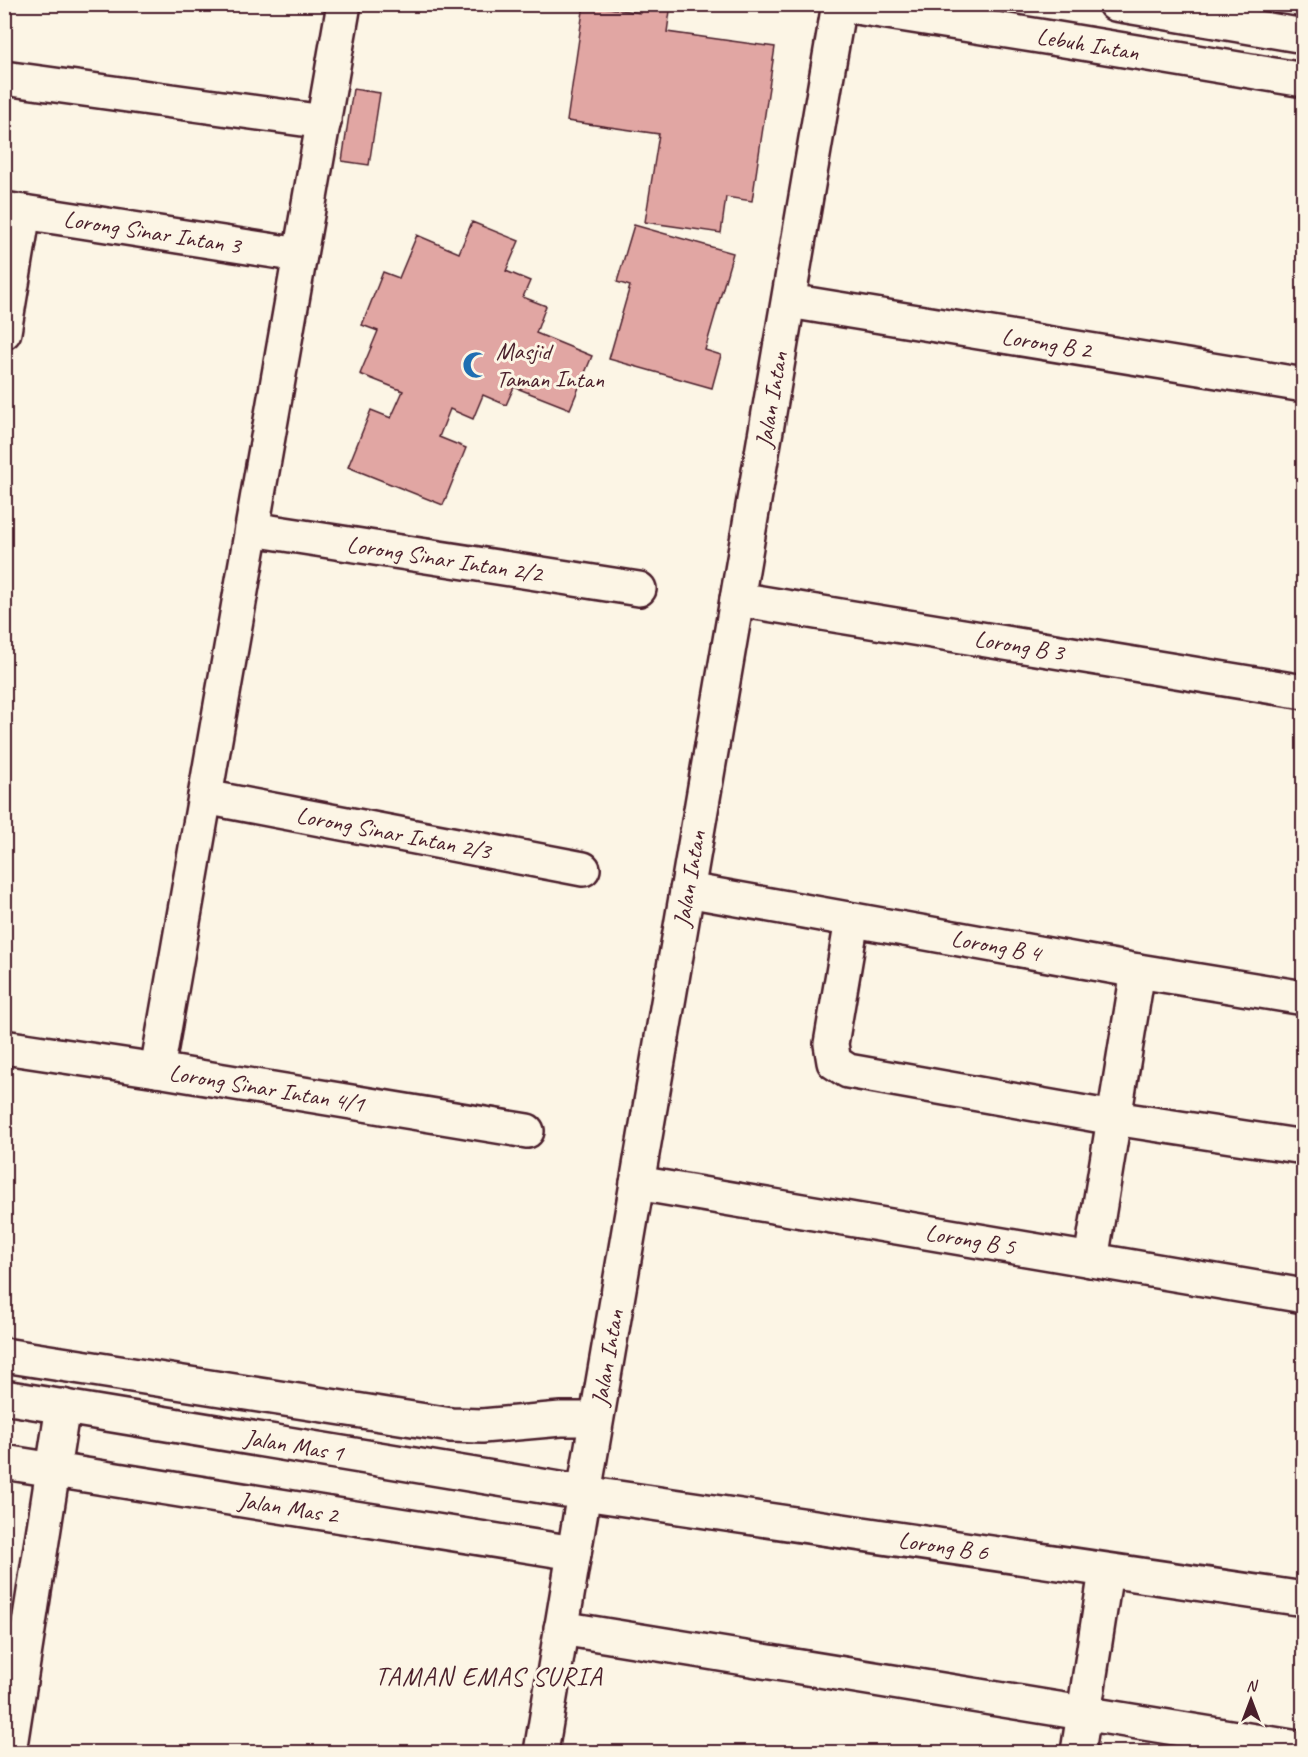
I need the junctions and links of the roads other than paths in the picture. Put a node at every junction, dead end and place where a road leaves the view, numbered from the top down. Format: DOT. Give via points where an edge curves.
graph roads {
  1 [pos="344,4"];
  2 [pos="1115,4"];
  3 [pos="838,5"];
  4 [pos="1156,8"];
  5 [pos="1304,36"];
  6 [pos="4,78"];
  7 [pos="1304,80"];
  8 [pos="324,122"];
  9 [pos="14,211"];
  10 [pos="300,255"];
  11 [pos="789,301"];
  12 [pos="4,332"];
  13 [pos="1304,386"];
  14 [pos="252,529"];
  15 [pos="639,589"];
  16 [pos="737,599"];
  17 [pos="1304,692"];
  18 [pos="205,797"];
  19 [pos="583,868"];
  20 [pos="687,890"];
  21 [pos="852,920"];
  22 [pos="1138,971"];
  23 [pos="1304,998"];
  24 [pos="4,1047"];
  25 [pos="157,1070"];
  26 [pos="1114,1118"];
  27 [pos="527,1131"];
  28 [pos="1304,1147"];
  29 [pos="637,1184"];
  30 [pos="1091,1260"];
  31 [pos="1304,1296"];
  32 [pos="4,1355"];
  33 [pos="4,1397"];
  34 [pos="63,1406"];
  35 [pos="596,1419"];
  36 [pos="4,1462"];
  37 [pos="53,1469"];
  38 [pos="584,1493"];
  39 [pos="574,1553"];
  40 [pos="1106,1571"];
  41 [pos="1304,1599"];
  42 [pos="18,1613"];
  43 [pos="561,1628"];
  44 [pos="1084,1714"];
  45 [pos="1304,1749"];
  46 [pos="9,1752"];
  47 [pos="541,1752"];
  48 [pos="1078,1752"];
  1 -- 8 [label="street"];
  2 -- 4 [label="street, Lebuh Intan"];
  3 -- 7 [label="street, Lebuh Intan"];
  3 -- 11 [label="street, Jalan Intan"];
  4 -- 5 [label="street, Lebuh Intan"];
  6 -- 8 [label="street"];
  8 -- 10 [label="street"];
  9 -- 10 [label="street, Lorong Sinar Intan 3"];
  9 -- 12 [label="street"];
  10 -- 14 [label="street"];
  11 -- 13 [label="street, Lorong B 2"];
  11 -- 16 [label="street, Jalan Intan"];
  14 -- 15 [label="street, Lorong Sinar Intan 2/2"];
  14 -- 18 [label="street"];
  16 -- 17 [label="street, Lorong B 3"];
  16 -- 20 [label="street, Jalan Intan"];
  18 -- 19 [label="street, Lorong Sinar Intan 2/3"];
  18 -- 25 [label="street"];
  20 -- 21 [label="street, Lorong B 4"];
  20 -- 29 [label="street, Jalan Intan"];
  21 -- 22 [label="street, Lorong B 4"];
  21 -- 26 [label="street" via="831,1044 834,1062 849,1071"];
  22 -- 23 [label="street, Lorong B 4"];
  22 -- 26 [label="street"];
  24 -- 25 [label="street, Lorong Sinar Intan 4/1"];
  25 -- 27 [label="street, Lorong Sinar Intan 4/1"];
  26 -- 28 [label="street"];
  26 -- 30 [label="street"];
  29 -- 30 [label="street, Lorong B 5"];
  29 -- 35 [label="street, Jalan Intan"];
  30 -- 31 [label="street, Lorong B 5"];
  32 -- 35 [label="street" via="451,1425"];
  33 -- 34 [label="street, Jalan Mas 1"];
  34 -- 37 [label="street"];
  34 -- 38 [label="street, Jalan Mas 1"];
  35 -- 38 [label="street, Jalan Intan"];
  36 -- 37 [label="street, Jalan Mas 2"];
  37 -- 39 [label="street, Jalan Mas 2"];
  37 -- 42 [label="street"];
  38 -- 39 [label="street, Jalan Intan"];
  38 -- 40 [label="street, Lorong B 6"];
  39 -- 43 [label="street, Jalan Intan"];
  40 -- 41 [label="street, Lorong B 6"];
  40 -- 44 [label="street"];
  42 -- 46 [label="street"];
  43 -- 44 [label="street"];
  43 -- 47 [label="street, Jalan Intan"];
  44 -- 45 [label="street"];
  44 -- 48 [label="street"];
}
